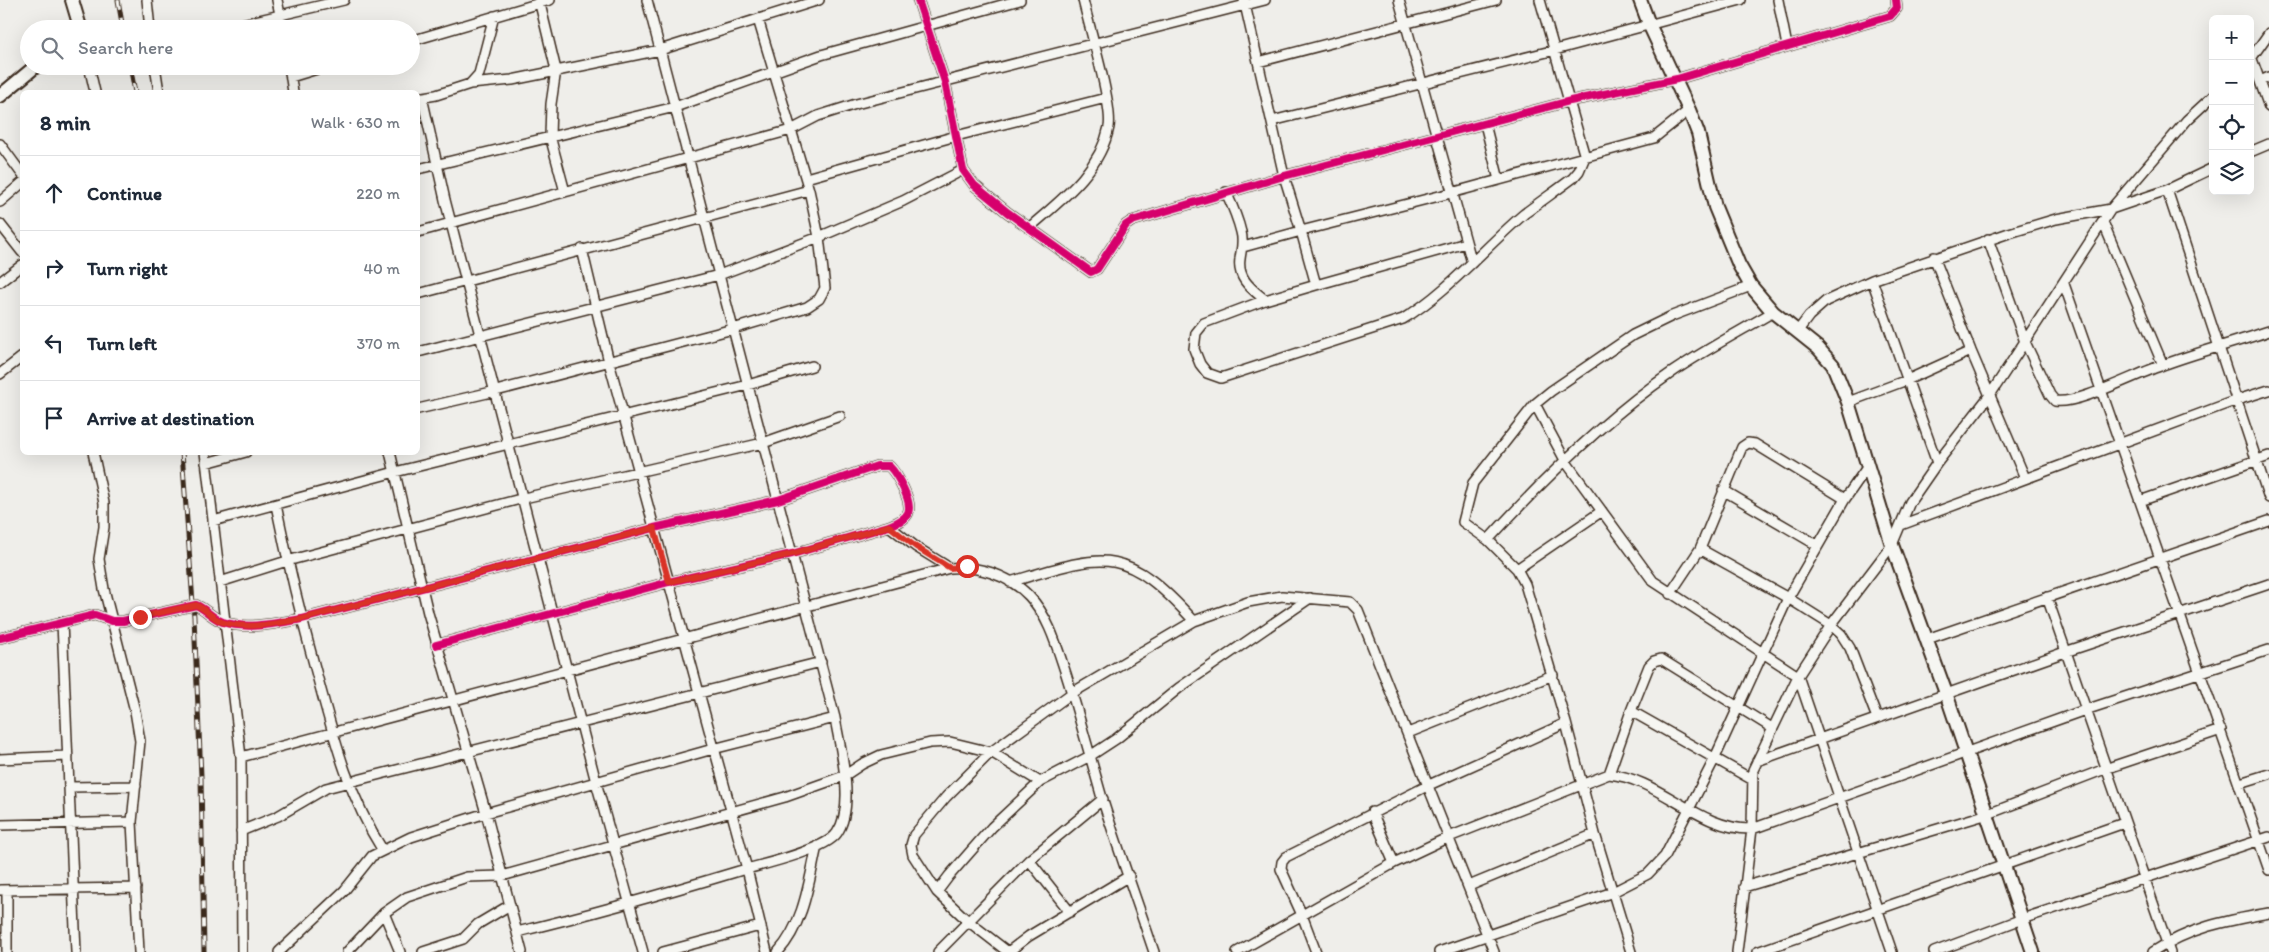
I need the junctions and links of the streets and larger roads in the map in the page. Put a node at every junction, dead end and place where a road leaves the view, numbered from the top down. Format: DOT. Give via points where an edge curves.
graph roads {
  1 [pos="72,0"];
  2 [pos="147,0"];
  3 [pos="277,0"];
  4 [pos="344,0"];
  5 [pos="550,0"];
  6 [pos="647,0"];
  7 [pos="819,0"];
  8 [pos="918,0"];
  9 [pos="1020,0"];
  10 [pos="1084,0"];
  11 [pos="1265,0"];
  12 [pos="1399,0"];
  13 [pos="1496,0"];
  14 [pos="1540,0"];
  15 [pos="1640,0"];
  16 [pos="1741,0"];
  17 [pos="1778,0"];
  18 [pos="1896,0"];
  19 [pos="540,1"];
  20 [pos="1244,2"];
  21 [pos="281,15"];
  22 [pos="494,16"];
  23 [pos="758,19"];
  24 [pos="77,20"];
  25 [pos="149,20"];
  26 [pos="260,20"];
  27 [pos="282,20"];
  28 [pos="1406,24"];
  29 [pos="1649,24"];
  30 [pos="927,26"];
  31 [pos="2267,37"];
  32 [pos="420,38"];
  33 [pos="1094,44"];
  34 [pos="1787,46"];
  35 [pos="660,50"];
  36 [pos="1555,50"];
  37 [pos="2254,55"];
  38 [pos="2251,60"];
  39 [pos="1258,62"];
  40 [pos="556,70"];
  41 [pos="774,70"];
  42 [pos="25,75"];
  43 [pos="91,75"];
  44 [pos="156,75"];
  45 [pos="298,75"];
  46 [pos="291,77"];
  47 [pos="2269,78"];
  48 [pos="1677,79"];
  49 [pos="2260,81"];
  50 [pos="945,82"];
  51 [pos="1421,83"];
  52 [pos="470,84"];
  53 [pos="95,90"];
  54 [pos="158,90"];
  55 [pos="294,90"];
  56 [pos="0,96"];
  57 [pos="420,98"];
  58 [pos="1106,98"];
  59 [pos="2209,100"];
  60 [pos="1570,101"];
  61 [pos="2269,106"];
  62 [pos="674,107"];
  63 [pos="1690,110"];
  64 [pos="1272,121"];
  65 [pos="1485,124"];
  66 [pos="791,130"];
  67 [pos="550,136"];
  68 [pos="956,136"];
  69 [pos="1436,138"];
  70 [pos="0,144"];
  71 [pos="2269,144"];
  72 [pos="2254,150"];
  73 [pos="1585,157"];
  74 [pos="689,158"];
  75 [pos="436,163"];
  76 [pos="420,167"];
  77 [pos="963,170"];
  78 [pos="2209,170"];
  79 [pos="20,171"];
  80 [pos="1284,176"];
  81 [pos="806,178"];
  82 [pos="1499,180"];
  83 [pos="20,185"];
  84 [pos="809,190"];
  85 [pos="2166,190"];
  86 [pos="565,192"];
  87 [pos="1226,192"];
  88 [pos="1451,193"];
  89 [pos="0,202"];
  90 [pos="2111,209"];
  91 [pos="704,217"];
  92 [pos="2104,222"];
  93 [pos="452,223"];
  94 [pos="0,224"];
  95 [pos="1030,226"];
  96 [pos="420,231"];
  97 [pos="1300,231"];
  98 [pos="818,237"];
  99 [pos="1988,239"];
  100 [pos="1466,243"];
  101 [pos="1243,247"];
  102 [pos="20,249"];
  103 [pos="582,249"];
  104 [pos="1934,257"];
  105 [pos="1472,263"];
  106 [pos="20,267"];
  107 [pos="719,275"];
  108 [pos="467,280"];
  109 [pos="1872,280"];
  110 [pos="0,282"];
  111 [pos="1316,284"];
  112 [pos="2064,284"];
  113 [pos="1752,286"];
  114 [pos="420,293"];
  115 [pos="1265,300"];
  116 [pos="596,306"];
  117 [pos="1773,312"];
  118 [pos="734,329"];
  119 [pos="2269,331"];
  120 [pos="1797,332"];
  121 [pos="482,336"];
  122 [pos="2025,342"];
  123 [pos="2220,348"];
  124 [pos="1971,351"];
  125 [pos="420,352"];
  126 [pos="20,358"];
  127 [pos="610,362"];
  128 [pos="2163,365"];
  129 [pos="812,366"];
  130 [pos="0,374"];
  131 [pos="1907,380"];
  132 [pos="748,386"];
  133 [pos="2101,390"];
  134 [pos="2269,390"];
  135 [pos="496,391"];
  136 [pos="1990,395"];
  137 [pos="2237,400"];
  138 [pos="1848,402"];
  139 [pos="1535,404"];
  140 [pos="420,409"];
  141 [pos="624,416"];
  142 [pos="840,416"];
  143 [pos="510,443"];
  144 [pos="763,443"];
  145 [pos="2120,444"];
  146 [pos="94,455"];
  147 [pos="205,455"];
  148 [pos="235,455"];
  149 [pos="391,455"];
  150 [pos="2269,456"];
  151 [pos="2256,460"];
  152 [pos="1566,462"];
  153 [pos="206,463"];
  154 [pos="1937,463"];
  155 [pos="1868,466"];
  156 [pos="639,470"];
  157 [pos="395,472"];
  158 [pos="2025,478"];
  159 [pos="1723,490"];
  160 [pos="524,498"];
  161 [pos="2269,498"];
  162 [pos="1845,499"];
  163 [pos="778,500"];
  164 [pos="2140,500"];
  165 [pos="276,505"];
  166 [pos="1602,511"];
  167 [pos="212,521"];
  168 [pos="2269,521"];
  169 [pos="1901,525"];
  170 [pos="889,526"];
  171 [pos="654,528"];
  172 [pos="408,529"];
  173 [pos="1488,540"];
  174 [pos="1817,545"];
  175 [pos="1892,545"];
  176 [pos="1700,549"];
  177 [pos="792,554"];
  178 [pos="2161,558"];
  179 [pos="539,559"];
  180 [pos="287,561"];
  181 [pos="950,568"];
  182 [pos="1517,569"];
  183 [pos="220,582"];
  184 [pos="669,582"];
  185 [pos="1010,582"];
  186 [pos="2269,584"];
  187 [pos="422,588"];
  188 [pos="1670,594"];
  189 [pos="1310,598"];
  190 [pos="1788,598"];
  191 [pos="2046,598"];
  192 [pos="806,606"];
  193 [pos="553,614"];
  194 [pos="2179,614"];
  195 [pos="302,619"];
  196 [pos="112,621"];
  197 [pos="1194,621"];
  198 [pos="62,622"];
  199 [pos="224,622"];
  200 [pos="1831,625"];
  201 [pos="0,638"];
  202 [pos="684,639"];
  203 [pos="1927,639"];
  204 [pos="436,645"];
  205 [pos="2269,650"];
  206 [pos="2065,652"];
  207 [pos="1764,653"];
  208 [pos="821,662"];
  209 [pos="567,670"];
  210 [pos="2201,674"];
  211 [pos="1552,675"];
  212 [pos="1798,676"];
  213 [pos="1072,693"];
  214 [pos="699,694"];
  215 [pos="1947,696"];
  216 [pos="452,701"];
  217 [pos="1738,706"];
  218 [pos="2085,710"];
  219 [pos="1631,711"];
  220 [pos="834,718"];
  221 [pos="1877,718"];
  222 [pos="1566,723"];
  223 [pos="581,724"];
  224 [pos="1772,728"];
  225 [pos="2221,730"];
  226 [pos="332,731"];
  227 [pos="1408,732"];
  228 [pos="1820,738"];
  229 [pos="713,749"];
  230 [pos="991,752"];
  231 [pos="1966,752"];
  232 [pos="468,754"];
  233 [pos="68,756"];
  234 [pos="1090,756"];
  235 [pos="241,757"];
  236 [pos="0,759"];
  237 [pos="1714,760"];
  238 [pos="1757,761"];
  239 [pos="2106,769"];
  240 [pos="1609,774"];
  241 [pos="2269,774"];
  242 [pos="844,776"];
  243 [pos="1753,780"];
  244 [pos="596,782"];
  245 [pos="1040,782"];
  246 [pos="349,783"];
  247 [pos="2240,783"];
  248 [pos="1428,785"];
  249 [pos="136,786"];
  250 [pos="1582,786"];
  251 [pos="70,787"];
  252 [pos="1840,797"];
  253 [pos="1103,799"];
  254 [pos="1690,809"];
  255 [pos="731,812"];
  256 [pos="1372,812"];
  257 [pos="486,813"];
  258 [pos="1988,814"];
  259 [pos="132,822"];
  260 [pos="2124,823"];
  261 [pos="71,824"];
  262 [pos="0,825"];
  263 [pos="1752,829"];
  264 [pos="241,831"];
  265 [pos="1595,834"];
  266 [pos="1449,837"];
  267 [pos="2269,837"];
  268 [pos="2259,840"];
  269 [pos="613,844"];
  270 [pos="817,846"];
  271 [pos="382,849"];
  272 [pos="1858,853"];
  273 [pos="1028,860"];
  274 [pos="1394,862"];
  275 [pos="2004,865"];
  276 [pos="747,869"];
  277 [pos="2269,870"];
  278 [pos="502,876"];
  279 [pos="1129,876"];
  280 [pos="2146,879"];
  281 [pos="1469,886"];
  282 [pos="1744,887"];
  283 [pos="136,888"];
  284 [pos="74,889"];
  285 [pos="3,890"];
  286 [pos="937,892"];
  287 [pos="1613,892"];
  288 [pos="629,904"];
  289 [pos="510,905"];
  290 [pos="1876,909"];
  291 [pos="1070,912"];
  292 [pos="384,913"];
  293 [pos="2269,913"];
  294 [pos="1302,915"];
  295 [pos="2022,919"];
  296 [pos="968,921"];
  297 [pos="760,926"];
  298 [pos="517,932"];
  299 [pos="1488,934"];
  300 [pos="2167,943"];
  301 [pos="7,952"];
  302 [pos="76,952"];
  303 [pos="139,952"];
  304 [pos="242,952"];
  305 [pos="279,952"];
  306 [pos="347,952"];
  307 [pos="400,952"];
  308 [pos="423,952"];
  309 [pos="522,952"];
  310 [pos="643,952"];
  311 [pos="664,952"];
  312 [pos="767,952"];
  313 [pos="778,952"];
  314 [pos="938,952"];
  315 [pos="1008,952"];
  316 [pos="1154,952"];
  317 [pos="1237,952"];
  318 [pos="1316,952"];
  319 [pos="1439,952"];
  320 [pos="1494,952"];
  321 [pos="1631,952"];
  322 [pos="1737,952"];
  323 [pos="1757,952"];
  324 [pos="1892,952"];
  325 [pos="1934,952"];
  326 [pos="2034,952"];
  327 [pos="2153,952"];
  328 [pos="2170,952"];
  1 -- 24 [label="street"];
  2 -- 25 [label="street"];
  3 -- 21 [label="street"];
  4 -- 21 [label="street"];
  5 -- 19 [label="street"];
  6 -- 35 [label="street"];
  7 -- 23 [label="street"];
  8 -- 30 [label="street"];
  9 -- 30 [label="street"];
  10 -- 33 [label="street"];
  11 -- 20 [label="street"];
  12 -- 28 [label="street"];
  13 -- 28 [label="street"];
  14 -- 36 [label="street"];
  15 -- 29 [label="street"];
  16 -- 29 [label="street"];
  17 -- 34 [label="street"];
  18 -- 34 [label="street" via="1898,8 1890,16"];
  19 -- 22 [label="street"];
  19 -- 40 [label="street"];
  20 -- 33 [label="street"];
  20 -- 39 [label="street"];
  21 -- 26 [label="street"];
  21 -- 27 [label="street"];
  22 -- 32 [label="street"];
  22 -- 52 [label="street" via="479,74"];
  23 -- 35 [label="street"];
  23 -- 41 [label="street"];
  28 -- 39 [label="street"];
  28 -- 51 [label="street"];
  29 -- 36 [label="street"];
  29 -- 48 [label="street"];
  30 -- 41 [label="street"];
  30 -- 50 [label="street"];
  31 -- 37 [label="street"];
  33 -- 50 [label="street"];
  33 -- 58 [label="street"];
  34 -- 48 [label="street"];
  35 -- 40 [label="street"];
  35 -- 62 [label="street"];
  36 -- 51 [label="street"];
  36 -- 60 [label="street"];
  38 -- 49 [label="street"];
  39 -- 64 [label="street"];
  40 -- 52 [label="street" via="512,80"];
  40 -- 67 [label="street"];
  41 -- 62 [label="street"];
  41 -- 66 [label="street"];
  42 -- 56 [label="street"];
  43 -- 53 [label="street"];
  44 -- 54 [label="street"];
  45 -- 46 [label="street"];
  46 -- 55 [label="street"];
  47 -- 49 [label="street"];
  48 -- 60 [label="street"];
  48 -- 63 [label="street"];
  49 -- 61 [label="street"];
  50 -- 66 [label="street" via="856,104 818,116"];
  50 -- 68 [label="street"];
  51 -- 64 [label="street"];
  51 -- 69 [label="street"];
  52 -- 57 [label="street"];
  57 -- 75 [label="street"];
  58 -- 68 [label="street"];
  58 -- 95 [label="street" via="1110,125 1092,167 1077,186"];
  59 -- 90 [label="street" via="2187,120"];
  60 -- 65 [label="street"];
  60 -- 73 [label="street"];
  62 -- 67 [label="street"];
  62 -- 74 [label="street"];
  63 -- 73 [label="street" via="1654,138"];
  63 -- 113 [label="street" via="1715,207 1739,265"];
  64 -- 80 [label="street"];
  65 -- 69 [label="street"];
  65 -- 82 [label="street"];
  66 -- 74 [label="street"];
  66 -- 81 [label="street"];
  67 -- 75 [label="street"];
  67 -- 86 [label="street"];
  68 -- 77 [label="street"];
  68 -- 81 [label="street"];
  69 -- 80 [label="street"];
  69 -- 88 [label="street"];
  70 -- 79 [label="street"];
  71 -- 72 [label="street"];
  73 -- 82 [label="street"];
  73 -- 105 [label="street" via="1573,178 1524,214"];
  74 -- 86 [label="street"];
  74 -- 91 [label="street"];
  75 -- 76 [label="street"];
  75 -- 93 [label="street"];
  77 -- 95 [label="street" via="974,185"];
  77 -- 98 [label="street" via="903,201"];
  78 -- 85 [label="street"];
  80 -- 87 [label="street"];
  80 -- 97 [label="street"];
  81 -- 84 [label="street"];
  82 -- 88 [label="street"];
  83 -- 89 [label="street"];
  84 -- 91 [label="street"];
  84 -- 98 [label="street"];
  85 -- 90 [label="street"];
  85 -- 123 [label="street"];
  86 -- 93 [label="street"];
  87 -- 95 [label="street" via="1132,221 1097,269 1091,272"];
  87 -- 101 [label="street" via="1242,234"];
  88 -- 97 [label="street"];
  88 -- 100 [label="street"];
  90 -- 92 [label="street"];
  90 -- 99 [label="street" via="2056,219"];
  91 -- 103 [label="street"];
  91 -- 107 [label="street"];
  92 -- 112 [label="street"];
  92 -- 128 [label="street"];
  93 -- 96 [label="street"];
  93 -- 108 [label="street"];
  94 -- 102 [label="street"];
  97 -- 101 [label="street"];
  97 -- 111 [label="street"];
  98 -- 107 [label="street"];
  98 -- 118 [label="street" via="825,288 818,299 807,307"];
  99 -- 104 [label="street"];
  99 -- 122 [label="street"];
  100 -- 105 [label="street"];
  100 -- 111 [label="street"];
  101 -- 115 [label="street" via="1242,275 1248,286"];
  103 -- 108 [label="street"];
  103 -- 116 [label="street"];
  104 -- 109 [label="street"];
  104 -- 124 [label="street"];
  105 -- 115 [label="street" via="1414,312 1391,324 1221,378 1207,373 1194,349 1196,333 1204,323"];
  106 -- 110 [label="street"];
  107 -- 116 [label="street"];
  107 -- 118 [label="street"];
  108 -- 114 [label="street"];
  108 -- 121 [label="street"];
  109 -- 120 [label="street" via="1826,301"];
  109 -- 131 [label="street"];
  111 -- 115 [label="street"];
  112 -- 122 [label="street"];
  112 -- 133 [label="street"];
  113 -- 117 [label="street"];
  113 -- 139 [label="street" via="1672,316 1633,335"];
  116 -- 121 [label="street"];
  116 -- 127 [label="street"];
  117 -- 120 [label="street"];
  117 -- 152 [label="street" via="1672,372 1636,399"];
  118 -- 127 [label="street"];
  118 -- 132 [label="street"];
  119 -- 123 [label="street"];
  120 -- 138 [label="street" via="1826,355 1834,366"];
  121 -- 125 [label="street"];
  121 -- 135 [label="street"];
  122 -- 133 [label="street" via="2055,402 2063,403"];
  122 -- 136 [label="street"];
  123 -- 128 [label="street"];
  123 -- 137 [label="street"];
  124 -- 131 [label="street"];
  124 -- 136 [label="street"];
  126 -- 130 [label="street"];
  127 -- 135 [label="street"];
  127 -- 141 [label="street"];
  128 -- 133 [label="street"];
  129 -- 132 [label="street"];
  131 -- 138 [label="street"];
  131 -- 154 [label="street"];
  132 -- 141 [label="street"];
  132 -- 144 [label="street"];
  133 -- 145 [label="street"];
  134 -- 137 [label="street"];
  135 -- 140 [label="street"];
  135 -- 143 [label="street"];
  136 -- 154 [label="street"];
  136 -- 158 [label="street"];
  137 -- 145 [label="street"];
  137 -- 151 [label="street"];
  138 -- 155 [label="street"];
  139 -- 152 [label="street"];
  139 -- 173 [label="street" via="1473,483 1463,522"];
  141 -- 143 [label="street"];
  141 -- 156 [label="street"];
  142 -- 144 [label="street"];
  143 -- 157 [label="street"];
  143 -- 160 [label="street"];
  144 -- 156 [label="street"];
  144 -- 163 [label="street"];
  145 -- 158 [label="street"];
  145 -- 164 [label="street"];
  146 -- 196 [label="street" via="104,503 99,559"];
  147 -- 153 [label="street"];
  148 -- 153 [label="street"];
  149 -- 157 [label="street"];
  150 -- 151 [label="street"];
  151 -- 161 [label="street"];
  151 -- 164 [label="street"];
  152 -- 166 [label="street"];
  152 -- 173 [label="street"];
  153 -- 167 [label="street"];
  154 -- 169 [label="street" via="1910,502"];
  155 -- 162 [label="street"];
  155 -- 175 [label="street"];
  156 -- 160 [label="street"];
  156 -- 171 [label="street"];
  157 -- 165 [label="street"];
  157 -- 172 [label="street"];
  158 -- 169 [label="street"];
  159 -- 162 [label="street" via="1742,447 1748,443 1755,444"];
  159 -- 174 [label="street"];
  159 -- 176 [label="street"];
  160 -- 172 [label="street"];
  160 -- 179 [label="street"];
  162 -- 174 [label="street"];
  163 -- 170 [label="street" via="877,466 889,466 896,473 910,504 903,520"];
  163 -- 171 [label="street"];
  163 -- 177 [label="street"];
  164 -- 178 [label="street"];
  165 -- 167 [label="street"];
  165 -- 180 [label="street"];
  166 -- 182 [label="street"];
  166 -- 188 [label="street" via="1646,574"];
  167 -- 183 [label="street"];
  168 -- 178 [label="street"];
  169 -- 175 [label="street"];
  170 -- 177 [label="street"];
  170 -- 181 [label="street"];
  171 -- 179 [label="street"];
  171 -- 184 [label="street"];
  172 -- 180 [label="street"];
  172 -- 187 [label="street"];
  173 -- 182 [label="street"];
  174 -- 190 [label="street"];
  175 -- 200 [label="street"];
  175 -- 203 [label="street"];
  176 -- 188 [label="street"];
  176 -- 190 [label="street"];
  177 -- 184 [label="street"];
  177 -- 192 [label="street"];
  178 -- 191 [label="street"];
  178 -- 194 [label="street"];
  179 -- 187 [label="street"];
  179 -- 193 [label="street"];
  180 -- 183 [label="street"];
  180 -- 195 [label="street"];
  181 -- 185 [label="street" via="967,566"];
  181 -- 192 [label="street"];
  182 -- 211 [label="street" via="1525,584"];
  183 -- 199 [label="street"];
  184 -- 193 [label="street"];
  184 -- 202 [label="street"];
  185 -- 197 [label="street" via="1070,564 1116,561 1144,574 1169,593"];
  185 -- 213 [label="street" via="1028,596 1043,615"];
  186 -- 194 [label="street"];
  187 -- 195 [label="street"];
  187 -- 204 [label="street"];
  188 -- 207 [label="street"];
  189 -- 197 [label="street" via="1264,597"];
  189 -- 227 [label="street" via="1350,602 1358,610"];
  189 -- 234 [label="street" via="1180,688"];
  190 -- 200 [label="street"];
  190 -- 207 [label="street"];
  191 -- 203 [label="street"];
  191 -- 206 [label="street"];
  192 -- 202 [label="street"];
  192 -- 208 [label="street"];
  193 -- 204 [label="street"];
  193 -- 209 [label="street"];
  194 -- 206 [label="street"];
  194 -- 210 [label="street"];
  195 -- 199 [label="street" via="272,624"];
  195 -- 226 [label="street"];
  196 -- 198 [label="street" via="95,615"];
  196 -- 199 [label="street" via="196,605"];
  196 -- 249 [label="street" via="140,741"];
  197 -- 213 [label="street"];
  198 -- 201 [label="street"];
  198 -- 233 [label="street"];
  199 -- 235 [label="street"];
  200 -- 212 [label="street"];
  200 -- 221 [label="street" via="1850,648"];
  202 -- 209 [label="street"];
  202 -- 214 [label="street"];
  203 -- 215 [label="street"];
  204 -- 216 [label="street"];
  205 -- 210 [label="street"];
  206 -- 215 [label="street"];
  206 -- 218 [label="street"];
  207 -- 212 [label="street"];
  207 -- 217 [label="street"];
  208 -- 214 [label="street"];
  208 -- 220 [label="street"];
  209 -- 216 [label="street"];
  209 -- 223 [label="street"];
  210 -- 218 [label="street"];
  210 -- 225 [label="street"];
  211 -- 222 [label="street"];
  211 -- 227 [label="street"];
  212 -- 224 [label="street"];
  212 -- 228 [label="street"];
  213 -- 230 [label="street"];
  213 -- 234 [label="street"];
  214 -- 223 [label="street"];
  214 -- 229 [label="street"];
  215 -- 221 [label="street"];
  215 -- 231 [label="street"];
  216 -- 226 [label="street"];
  216 -- 232 [label="street"];
  217 -- 219 [label="street" via="1661,659 1654,660 1649,666"];
  217 -- 224 [label="street"];
  217 -- 237 [label="street"];
  218 -- 231 [label="street"];
  218 -- 239 [label="street"];
  219 -- 237 [label="street"];
  219 -- 240 [label="street"];
  220 -- 229 [label="street"];
  220 -- 242 [label="street"];
  221 -- 228 [label="street"];
  222 -- 248 [label="street"];
  222 -- 250 [label="street"];
  223 -- 232 [label="street"];
  223 -- 244 [label="street"];
  224 -- 238 [label="street"];
  225 -- 239 [label="street"];
  225 -- 247 [label="street"];
  226 -- 235 [label="street"];
  226 -- 246 [label="street"];
  227 -- 248 [label="street"];
  228 -- 238 [label="street"];
  228 -- 252 [label="street"];
  229 -- 244 [label="street"];
  229 -- 255 [label="street"];
  230 -- 242 [label="street" via="950,742 930,743 881,755"];
  230 -- 245 [label="street"];
  230 -- 286 [label="street" via="914,835 913,855"];
  231 -- 252 [label="street"];
  231 -- 258 [label="street"];
  232 -- 246 [label="street"];
  232 -- 257 [label="street"];
  233 -- 236 [label="street"];
  233 -- 251 [label="street"];
  234 -- 245 [label="street"];
  234 -- 253 [label="street"];
  235 -- 264 [label="street"];
  237 -- 243 [label="street"];
  237 -- 254 [label="street"];
  238 -- 243 [label="street"];
  239 -- 258 [label="street"];
  239 -- 260 [label="street"];
  240 -- 250 [label="street"];
  240 -- 254 [label="street" via="1630,778"];
  241 -- 247 [label="street"];
  242 -- 255 [label="street"];
  242 -- 270 [label="street" via="843,821 831,840"];
  243 -- 263 [label="street"];
  244 -- 257 [label="street"];
  244 -- 269 [label="street"];
  245 -- 286 [label="street" via="992,827"];
  246 -- 264 [label="street" via="326,788 284,813"];
  246 -- 271 [label="street" via="362,816"];
  247 -- 268 [label="street"];
  248 -- 256 [label="street"];
  248 -- 266 [label="street"];
  249 -- 251 [label="street"];
  249 -- 259 [label="street"];
  250 -- 265 [label="street"];
  250 -- 266 [label="street"];
  251 -- 261 [label="street"];
  252 -- 263 [label="street"];
  252 -- 272 [label="street"];
  253 -- 273 [label="street"];
  253 -- 279 [label="street"];
  254 -- 263 [label="street" via="1739,830"];
  254 -- 287 [label="street" via="1665,856 1648,874"];
  255 -- 269 [label="street"];
  255 -- 276 [label="street"];
  256 -- 274 [label="street"];
  256 -- 294 [label="street" via="1286,856 1282,868"];
  257 -- 271 [label="street"];
  257 -- 278 [label="street"];
  258 -- 272 [label="street"];
  258 -- 275 [label="street"];
  259 -- 261 [label="street"];
  259 -- 283 [label="street"];
  260 -- 275 [label="street"];
  260 -- 280 [label="street"];
  261 -- 262 [label="street"];
  261 -- 284 [label="street"];
  263 -- 282 [label="street"];
  264 -- 304 [label="street"];
  265 -- 281 [label="street"];
  265 -- 287 [label="street"];
  266 -- 274 [label="street"];
  266 -- 281 [label="street"];
  267 -- 268 [label="street"];
  268 -- 277 [label="street"];
  268 -- 280 [label="street"];
  269 -- 278 [label="street"];
  269 -- 288 [label="street"];
  270 -- 276 [label="street"];
  270 -- 313 [label="street" via="796,924"];
  271 -- 305 [label="street" via="364,863 344,891"];
  272 -- 282 [label="street"];
  272 -- 290 [label="street"];
  273 -- 291 [label="street"];
  273 -- 296 [label="street"];
  274 -- 294 [label="street"];
  275 -- 290 [label="street"];
  275 -- 295 [label="street"];
  276 -- 288 [label="street"];
  276 -- 297 [label="street"];
  278 -- 289 [label="street"];
  278 -- 292 [label="street" via="467,877 406,897"];
  279 -- 291 [label="street"];
  279 -- 316 [label="street"];
  280 -- 295 [label="street"];
  280 -- 300 [label="street"];
  281 -- 299 [label="street"];
  282 -- 322 [label="street"];
  283 -- 284 [label="street"];
  283 -- 303 [label="street"];
  284 -- 285 [label="street"];
  284 -- 302 [label="street"];
  285 -- 301 [label="street"];
  286 -- 296 [label="street"];
  287 -- 299 [label="street"];
  287 -- 321 [label="street"];
  288 -- 298 [label="street"];
  288 -- 310 [label="street"];
  289 -- 298 [label="street"];
  289 -- 308 [label="street" via="478,924 463,939"];
  290 -- 323 [label="street"];
  290 -- 324 [label="street"];
  291 -- 315 [label="street"];
  292 -- 306 [label="street"];
  292 -- 307 [label="street"];
  293 -- 300 [label="street" via="2219,922 2192,930"];
  294 -- 317 [label="street"];
  294 -- 318 [label="street"];
  295 -- 325 [label="street"];
  295 -- 326 [label="street"];
  296 -- 314 [label="street"];
  296 -- 315 [label="street"];
  297 -- 311 [label="street"];
  297 -- 312 [label="street"];
  298 -- 309 [label="street"];
  299 -- 319 [label="street"];
  299 -- 320 [label="street"];
  300 -- 327 [label="street"];
  300 -- 328 [label="street"];
}
